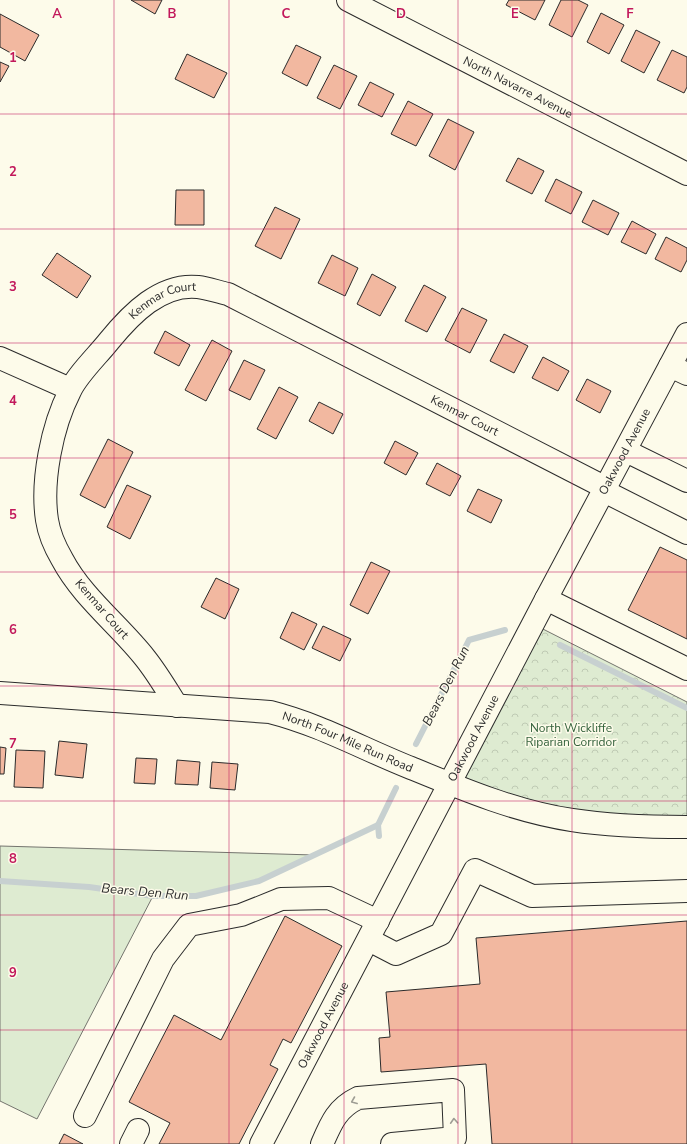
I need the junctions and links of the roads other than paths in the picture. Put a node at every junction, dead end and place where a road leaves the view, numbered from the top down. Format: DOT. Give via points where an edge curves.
graph roads {
  1 [pos="348,0"];
  2 [pos="687,174"];
  3 [pos="687,334"];
  4 [pos="0,358"];
  5 [pos="679,370"];
  6 [pos="70,389"];
  7 [pos="626,451"];
  8 [pos="687,482"];
  9 [pos="605,490"];
  10 [pos="687,533"];
  11 [pos="546,599"];
  12 [pos="687,669"];
  13 [pos="0,692"];
  14 [pos="178,706"];
  15 [pos="450,784"];
  16 [pos="687,827"];
  17 [pos="687,891"];
  18 [pos="373,930"];
  19 [pos="85,1116"];
  20 [pos="261,1144"];
  21 [pos="322,1144"];
  22 [pos="392,1144"];
  1 -- 2 [label="street, North Navarre Avenue"];
  3 -- 5 [label="street, Oakwood Avenue"];
  4 -- 6 [label="street"];
  5 -- 7 [label="street, Oakwood Avenue"];
  6 -- 9 [label="street, Kenmar Court" via="117,331 154,298 168,291 198,287 228,294 244,301"];
  6 -- 14 [label="street, Kenmar Court" via="56,424 45,494 47,520 52,539 62,560 79,584 145,659"];
  7 -- 8 [label="street"];
  7 -- 9 [label="street, Oakwood Avenue"];
  9 -- 10 [label="street, Kenmar Court"];
  9 -- 11 [label="street, Oakwood Avenue"];
  11 -- 12 [label="street"];
  11 -- 15 [label="street, Oakwood Avenue"];
  13 -- 14 [label="street, North Four Mile Run Road"];
  14 -- 15 [label="street, North Four Mile Run Road" via="252,710 298,719"];
  15 -- 16 [label="street, North Four Mile Run Road" via="501,803 570,820 621,826"];
  15 -- 18 [label="street, Oakwood Avenue"];
  17 -- 18 [label="street" via="532,896 475,870 441,934 396,954"];
  18 -- 19 [label="street" via="329,898 281,899 241,915 189,925 163,959"];
  18 -- 20 [label="street, Oakwood Avenue"];
  22 -- 21 [label="street, one-way" via="455,1138 453,1090 358,1098 346,1104 336,1115"];
}
